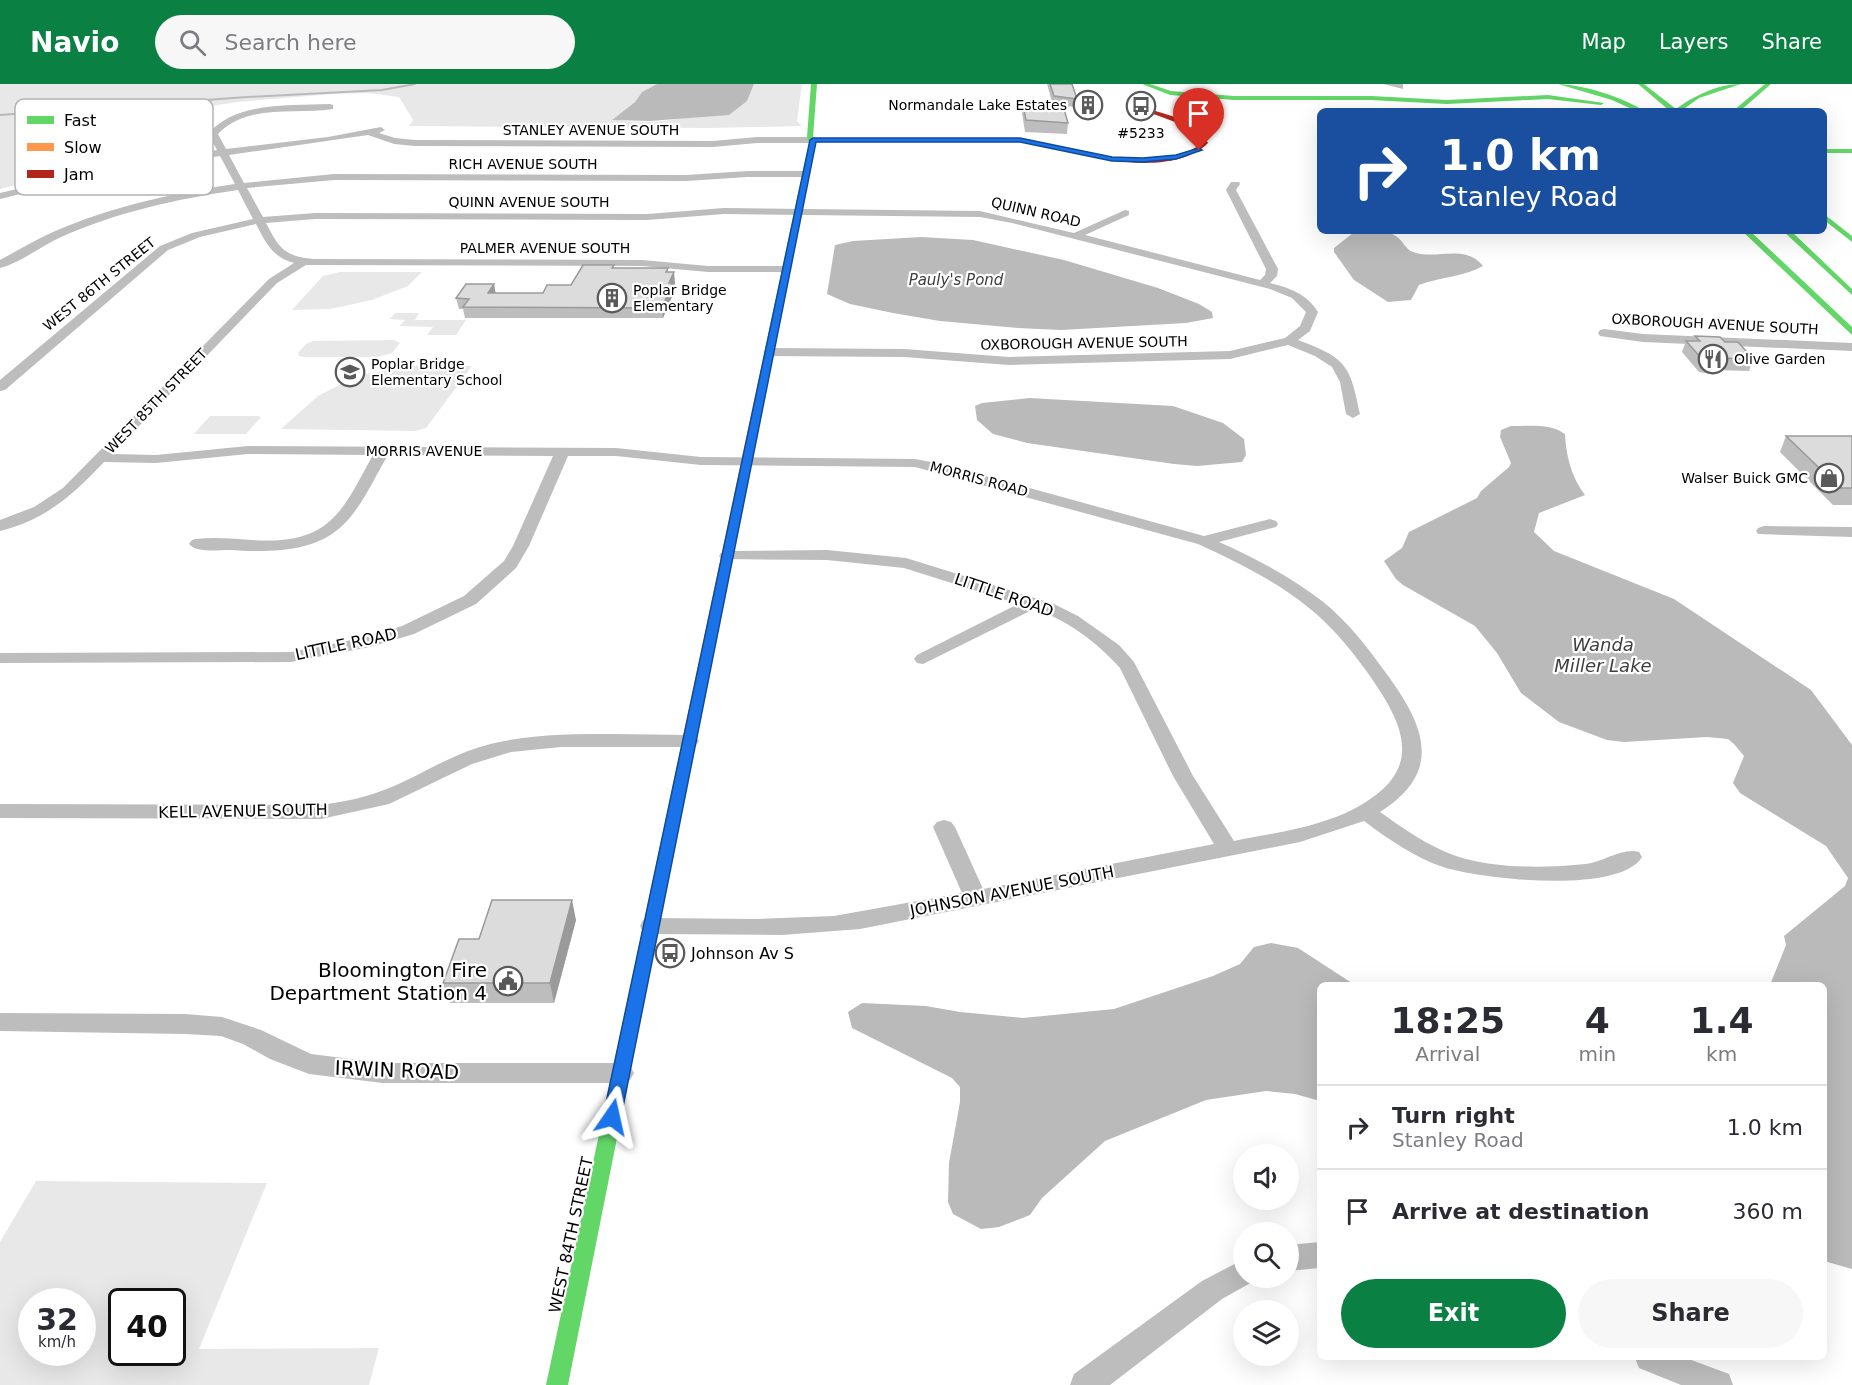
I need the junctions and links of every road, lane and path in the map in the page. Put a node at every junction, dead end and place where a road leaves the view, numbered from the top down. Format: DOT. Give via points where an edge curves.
graph roads {
  1 [pos="814,84"];
  2 [pos="1523,84"];
  3 [pos="1561,84"];
  4 [pos="1738,84"];
  5 [pos="1768,84"];
  6 [pos="1636,88"];
  7 [pos="1514,91"];
  8 [pos="1143,93"];
  9 [pos="1168,94"];
  10 [pos="1541,96"];
  11 [pos="330,107"];
  12 [pos="1612,108"];
  13 [pos="1634,108"];
  14 [pos="1652,108"];
  15 [pos="1670,108"];
  16 [pos="1678,108"];
  17 [pos="1740,108"];
  18 [pos="392,127"];
  19 [pos="819,131"];
  20 [pos="370,133"];
  21 [pos="1827,151"];
  22 [pos="1852,151"];
  23 [pos="222,153"];
  24 [pos="213,154"];
  25 [pos="806,174"];
  26 [pos="1235,184"];
  27 [pos="240,186"];
  28 [pos="213,190"];
  29 [pos="15,192"];
  30 [pos="185,195"];
  31 [pos="0,196"];
  32 [pos="798,212"];
  33 [pos="1125,213"];
  34 [pos="1827,219"];
  35 [pos="260,220"];
  36 [pos="1749,234"];
  37 [pos="1790,234"];
  38 [pos="1075,236"];
  39 [pos="1852,240"];
  40 [pos="304,261"];
  41 [pos="0,265"];
  42 [pos="786,269"];
  43 [pos="1262,284"];
  44 [pos="1852,293"];
  45 [pos="1852,332"];
  46 [pos="1852,340"];
  47 [pos="1289,341"];
  48 [pos="1852,347"];
  49 [pos="769,351"];
  50 [pos="8,365"];
  51 [pos="24,365"];
  52 [pos="0,387"];
  53 [pos="1353,414"];
  54 [pos="383,451"];
  55 [pos="562,452"];
  56 [pos="100,458"];
  57 [pos="748,461"];
  58 [pos="1270,524"];
  59 [pos="0,526"];
  60 [pos="1764,531"];
  61 [pos="1852,532"];
  62 [pos="1204,541"];
  63 [pos="197,544"];
  64 [pos="728,556"];
  65 [pos="1033,603"];
  66 [pos="0,658"];
  67 [pos="922,659"];
  68 [pos="689,741"];
  69 [pos="0,811"];
  70 [pos="1366,812"];
  71 [pos="944,827"];
  72 [pos="1228,849"];
  73 [pos="1631,857"];
  74 [pos="975,897"];
  75 [pos="651,926"];
  76 [pos="0,1022"];
  77 [pos="621,1072"];
  78 [pos="1317,1255"];
  79 [pos="1299,1257"];
  80 [pos="1233,1278"];
  81 [pos="1655,1360"];
  82 [pos="557,1385"];
  83 [pos="1085,1385"];
  84 [pos="1718,1385"];
  1 -- 19 [label="main road, WEST 84TH STREET" via="810,137"];
  2 -- 10 [label="main road"];
  3 -- 13 [label="main road"];
  4 -- 16 [label="main road" via="1693,98"];
  5 -- 17 [label="main road"];
  6 -- 14 [label="main road"];
  6 -- 15 [label="main road"];
  7 -- 9 [label="main road" via="1447,102 1371,98 1204,99"];
  7 -- 10 [label="main road"];
  8 -- 9 [label="main road"];
  8 -- 9 [label="main road" via="1165,98"];
  8 -- 19 [label="main road" via="1150,111 1196,126 1205,143 1199,150 1176,157 1112,159 1020,140 863,140"];
  10 -- 12 [label="main road" via="1601,103"];
  11 -- 23 [label="street" via="255,112 232,118 213,134"];
  18 -- 20 [label="street"];
  19 -- 20 [label="street, STANLEY AVENUE SOUTH" via="713,144 414,143"];
  19 -- 25 [label="main road, WEST 84TH STREET"];
  20 -- 23 [label="street"];
  21 -- 22 [label="main road"];
  23 -- 24 [label="street"];
  23 -- 27 [label="street"];
  25 -- 27 [label="street, RICH AVENUE SOUTH" via="686,178 334,177"];
  25 -- 32 [label="main road, WEST 84TH STREET"];
  26 -- 43 [label="street" via="1231,190 1272,269 1271,276"];
  27 -- 28 [label="street, RICH AVENUE SOUTH"];
  27 -- 35 [label="street"];
  29 -- 31 [label="street"];
  30 -- 41 [label="street, RICH AVENUE SOUTH" via="102,217 56,235"];
  32 -- 35 [label="street, QUINN AVENUE SOUTH" via="647,217 315,216"];
  32 -- 38 [label="street, QUINN ROAD" via="962,212 997,216"];
  32 -- 42 [label="main road, WEST 84TH STREET"];
  33 -- 38 [label="street"];
  34 -- 39 [label="main road"];
  35 -- 40 [label="street" via="278,253"];
  35 -- 51 [label="street, WEST 86TH STREET" via="215,229 164,248"];
  36 -- 45 [label="main road"];
  37 -- 44 [label="main road"];
  38 -- 43 [label="street, QUINN ROAD"];
  40 -- 42 [label="street, PALMER AVENUE SOUTH" via="642,263 708,269"];
  40 -- 56 [label="street, WEST 85TH STREET" via="273,282"];
  42 -- 49 [label="main road, WEST 84TH STREET"];
  43 -- 47 [label="street, QUINN ROAD" via="1289,292 1312,312 1306,328"];
  46 -- 48 [label="street, OXBOROUGH AVENUE SOUTH" via="1604,333"];
  47 -- 49 [label="street, OXBOROUGH AVENUE SOUTH" via="1230,355 1035,361 904,352"];
  47 -- 53 [label="street" via="1324,355 1342,368"];
  49 -- 57 [label="main road, WEST 84TH STREET"];
  50 -- 51 [label="street"];
  51 -- 52 [label="street, WEST 86TH STREET"];
  54 -- 55 [label="street, MORRIS AVENUE"];
  54 -- 56 [label="street, MORRIS AVENUE" via="248,450 156,459"];
  54 -- 63 [label="street" via="339,520 320,535 281,544"];
  55 -- 57 [label="street, MORRIS AVENUE" via="627,452 678,459"];
  55 -- 66 [label="street, LITTLE ROAD" via="510,564 470,600 408,630 370,642 291,657"];
  56 -- 59 [label="street, WEST 85TH STREET" via="55,501"];
  57 -- 62 [label="street, MORRIS ROAD" via="915,463"];
  57 -- 64 [label="main road, WEST 84TH STREET"];
  58 -- 62 [label="street"];
  60 -- 61 [label="street"];
  62 -- 70 [label="street, MORRIS ROAD" via="1261,568 1328,615 1356,644 1396,699 1412,740 1411,759 1388,796"];
  64 -- 65 [label="street, LITTLE ROAD" via="880,559 930,570"];
  64 -- 68 [label="main road, WEST 84TH STREET"];
  65 -- 67 [label="street"];
  65 -- 72 [label="street, LITTLE ROAD" via="1094,634 1128,666 1184,776"];
  68 -- 69 [label="street, KELL AVENUE SOUTH" via="555,742 511,747 457,761 378,800 321,812"];
  68 -- 75 [label="main road, WEST 84TH STREET"];
  70 -- 72 [label="street, JOHNSON AVENUE SOUTH" via="1322,830"];
  70 -- 73 [label="street" via="1425,851 1451,862 1482,868 1513,872 1598,870"];
  71 -- 74 [label="street"];
  72 -- 74 [label="street, JOHNSON AVENUE SOUTH"];
  74 -- 75 [label="street, JOHNSON AVENUE SOUTH" via="821,926"];
  75 -- 77 [label="main road, WEST 84TH STREET"];
  76 -- 77 [label="street, IRWIN ROAD" via="222,1027 309,1064 383,1073"];
  77 -- 82 [label="main road, WEST 84TH STREET"];
  78 -- 79 [label="street"];
  80 -- 83 [label="street"];
  81 -- 84 [label="street"];
}
